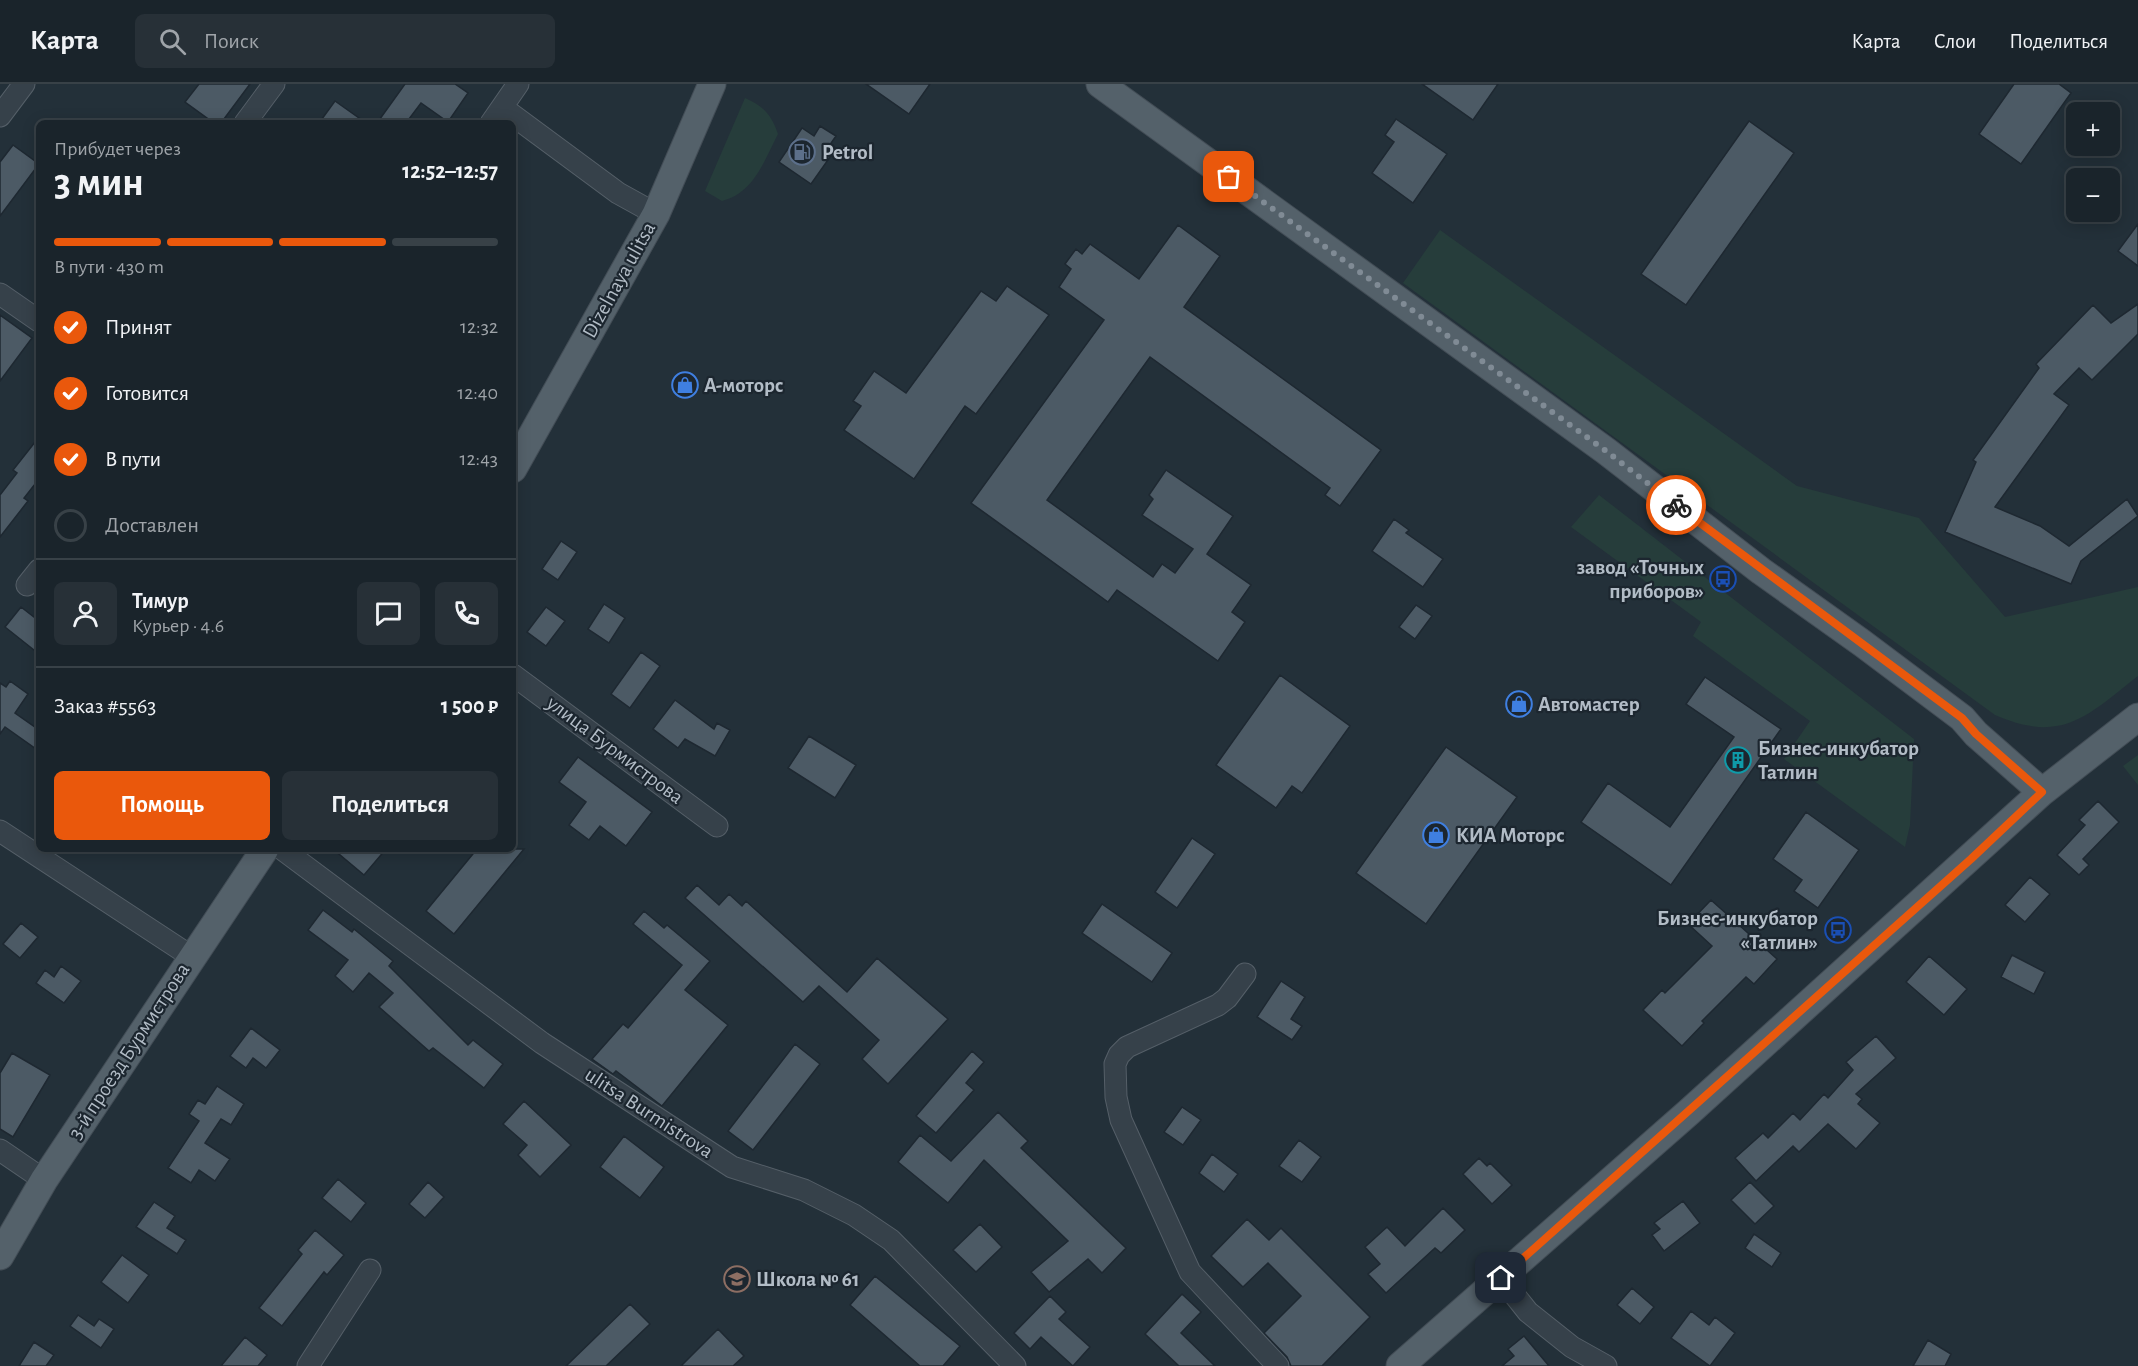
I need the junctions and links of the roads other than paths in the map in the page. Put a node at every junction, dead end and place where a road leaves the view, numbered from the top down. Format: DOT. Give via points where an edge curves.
graph roads {
  1 [pos="24,84"];
  2 [pos="274,84"];
  3 [pos="518,84"];
  4 [pos="712,84"];
  5 [pos="1100,84"];
  6 [pos="0,116"];
  7 [pos="497,116"];
  8 [pos="247,120"];
  9 [pos="516,128"];
  10 [pos="656,214"];
  11 [pos="0,294"];
  12 [pos="36,319"];
  13 [pos="516,464"];
  14 [pos="516,677"];
  15 [pos="2138,717"];
  16 [pos="2042,792"];
  17 [pos="717,826"];
  18 [pos="0,831"];
  19 [pos="263,852"];
  20 [pos="286,852"];
  21 [pos="192,957"];
  22 [pos="1245,974"];
  23 [pos="0,1150"];
  24 [pos="44,1180"];
  25 [pos="0,1256"];
  26 [pos="370,1270"];
  27 [pos="1501,1278"];
  28 [pos="308,1366"];
  29 [pos="1015,1366"];
  30 [pos="1278,1366"];
  31 [pos="1400,1366"];
  32 [pos="1606,1366"];
  1 -- 6 [label="street"];
  2 -- 8 [label="street"];
  3 -- 7 [label="street"];
  4 -- 10 [label="main road, Dizelnaya ulitsa"];
  5 -- 16 [label="main road" via="1606,451 1962,718"];
  9 -- 10 [label="street"];
  10 -- 13 [label="main road, Dizelnaya ulitsa"];
  11 -- 12 [label="street"];
  14 -- 17 [label="street, улица Бурмистрова"];
  15 -- 16 [label="main road"];
  16 -- 27 [label="main road"];
  18 -- 21 [label="street"];
  19 -- 21 [label="main road, 3-й проезд Бурмистрова"];
  20 -- 29 [label="street, ulitsa Burmistrova" via="542,1043 732,1167 804,1190 854,1215 891,1240"];
  21 -- 24 [label="main road, 3-й проезд Бурмистрова"];
  22 -- 30 [label="street" via="1218,1005 1127,1047 1119,1054 1114,1076 1121,1120 1190,1272"];
  23 -- 24 [label="street"];
  24 -- 25 [label="main road, 3-й проезд Бурмистрова"];
  26 -- 28 [label="street"];
  27 -- 31 [label="main road"];
  27 -- 32 [label="street" via="1528,1312 1572,1347"];
}
